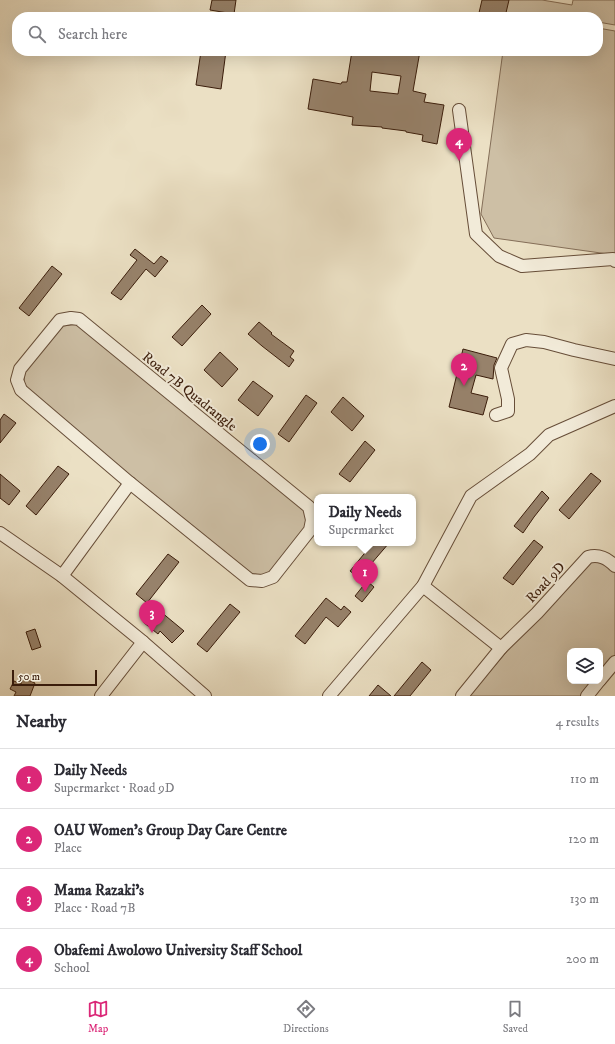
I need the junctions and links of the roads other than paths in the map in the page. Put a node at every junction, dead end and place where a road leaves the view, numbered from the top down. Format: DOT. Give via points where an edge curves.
graph roads {
  1 [pos="460,110"];
  2 [pos="615,260"];
  3 [pos="615,359"];
  4 [pos="615,406"];
  5 [pos="496,415"];
  6 [pos="130,483"];
  7 [pos="0,533"];
  8 [pos="615,566"];
  9 [pos="62,576"];
  10 [pos="423,586"];
  11 [pos="143,642"];
  12 [pos="501,648"];
  13 [pos="615,662"];
  14 [pos="603,677"];
  15 [pos="597,684"];
  16 [pos="101,696"];
  17 [pos="205,696"];
  18 [pos="329,696"];
  19 [pos="462,696"];
  20 [pos="587,696"];
  1 -- 2 [label="street" via="476,234 499,256 522,266"];
  3 -- 5 [label="street" via="544,342 526,340 512,344 501,368 508,411"];
  4 -- 10 [label="street" via="549,435 530,454 471,496"];
  6 -- 6 [label="street, Road 7B Quadrangle" via="21,390 17,380 20,369 60,320 79,319 309,507 312,520 310,530 273,577 262,581 250,580"];
  6 -- 9 [label="street"];
  7 -- 9 [label="street"];
  8 -- 12 [label="street, Road 9D" via="608,559 596,555 588,557"];
  9 -- 11 [label="street"];
  10 -- 12 [label="street"];
  10 -- 18 [label="street"];
  11 -- 16 [label="street"];
  11 -- 17 [label="street"];
  12 -- 19 [label="street, Road 9D"];
  13 -- 14 [label="street"];
  15 -- 20 [label="street"];
}
